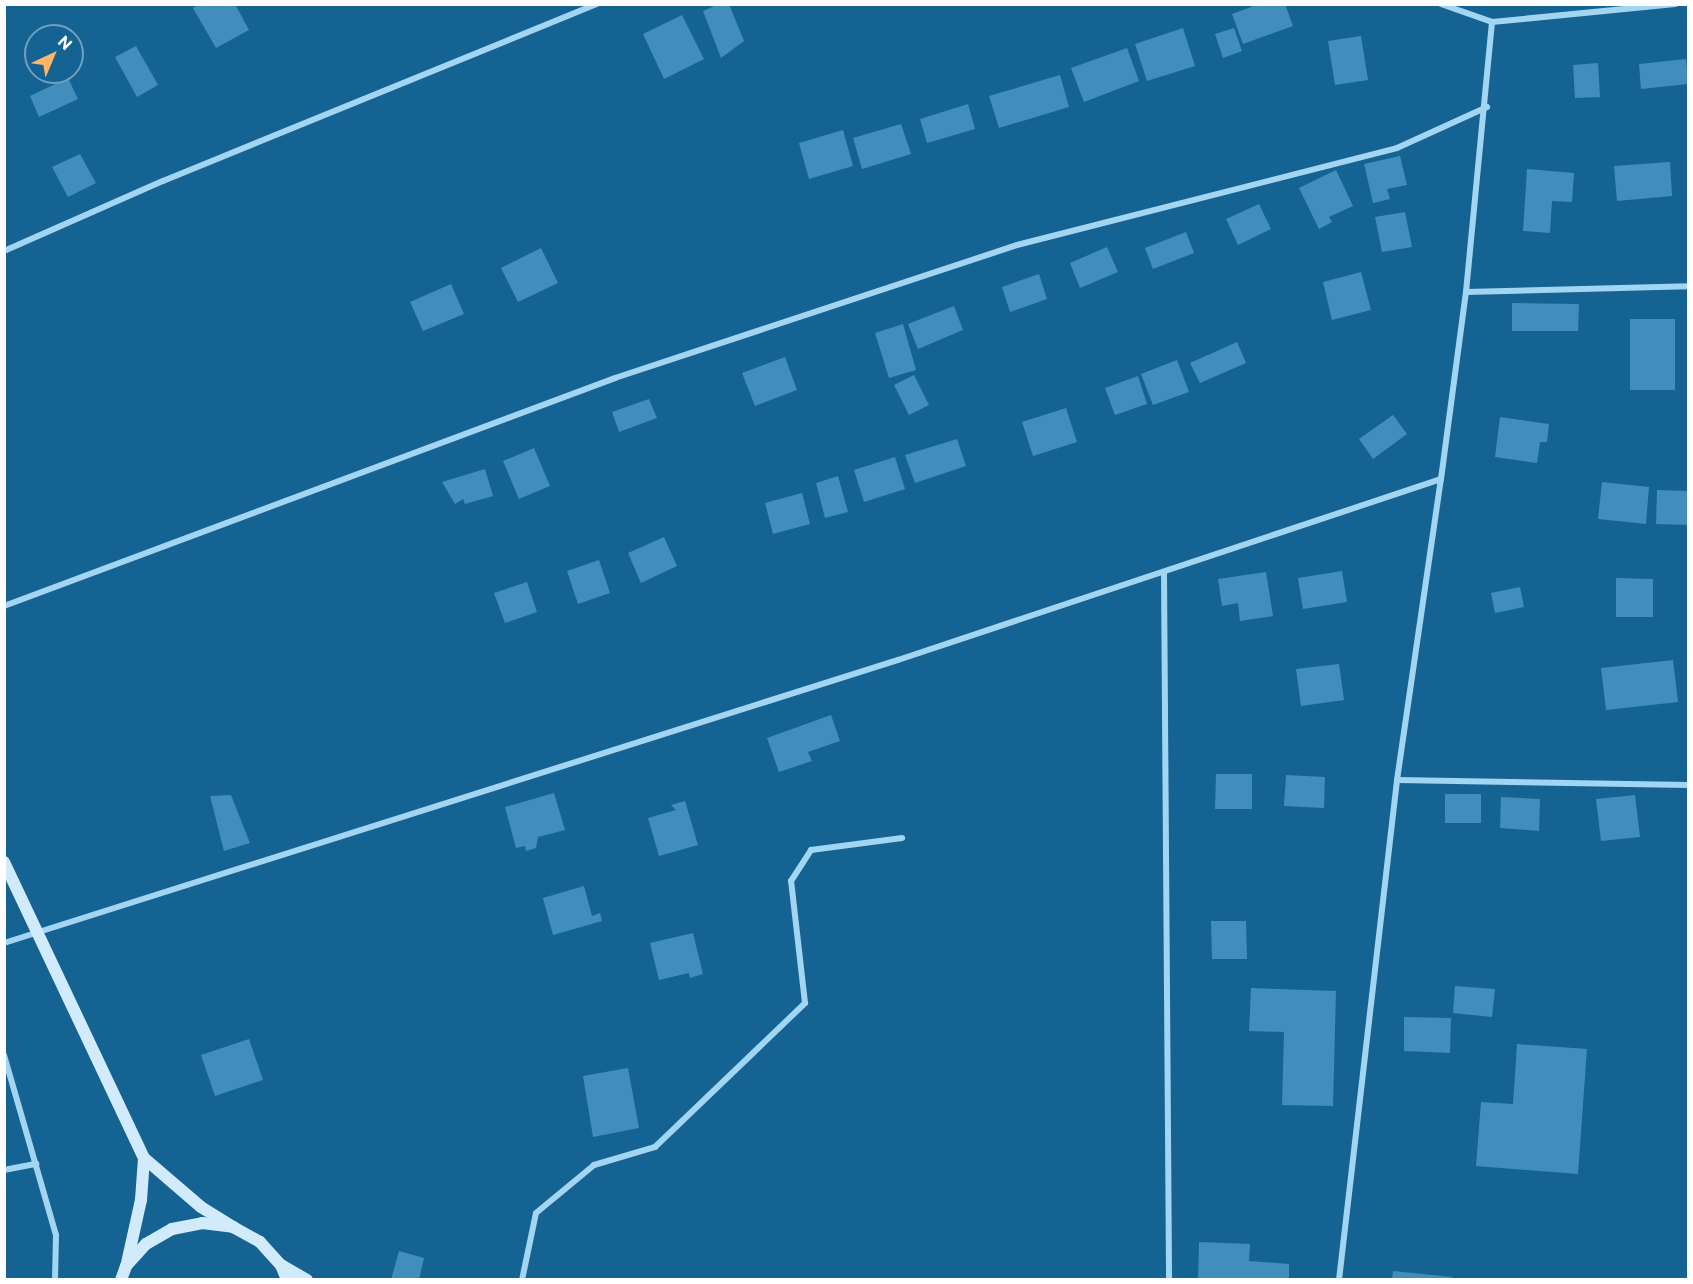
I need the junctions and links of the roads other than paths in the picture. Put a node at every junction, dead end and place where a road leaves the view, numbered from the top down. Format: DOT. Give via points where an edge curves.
graph roads {
  1 [pos="597,4"];
  2 [pos="1441,4"];
  3 [pos="1675,4"];
  4 [pos="1492,22"];
  5 [pos="1487,107"];
  6 [pos="4,251"];
  7 [pos="1689,286"];
  8 [pos="1467,292"];
  9 [pos="1442,479"];
  10 [pos="1164,573"];
  11 [pos="4,606"];
  12 [pos="1397,780"];
  13 [pos="1689,785"];
  14 [pos="902,838"];
  15 [pos="4,862"];
  16 [pos="36,932"];
  17 [pos="4,943"];
  18 [pos="4,1055"];
  19 [pos="144,1158"];
  20 [pos="36,1164"];
  21 [pos="4,1170"];
  22 [pos="233,1227"];
  23 [pos="281,1265"];
  24 [pos="126,1266"];
  25 [pos="55,1280"];
  26 [pos="121,1280"];
  27 [pos="287,1280"];
  28 [pos="307,1280"];
  29 [pos="522,1280"];
  30 [pos="1169,1280"];
  31 [pos="1339,1280"];
  1 -- 6 [label="street" via="163,181"];
  2 -- 4 [label="street"];
  3 -- 4 [label="street"];
  4 -- 5 [label="street"];
  5 -- 8 [label="street"];
  5 -- 11 [label="street" via="1397,148 1017,245 638,371"];
  7 -- 8 [label="street"];
  8 -- 9 [label="street"];
  9 -- 10 [label="street"];
  9 -- 12 [label="street"];
  10 -- 16 [label="street"];
  10 -- 30 [label="street"];
  12 -- 13 [label="street"];
  12 -- 31 [label="street"];
  14 -- 29 [label="street" via="811,850 791,881 805,1004 655,1148 594,1165 536,1213"];
  15 -- 16 [label="street"];
  16 -- 17 [label="street"];
  16 -- 19 [label="street"];
  18 -- 20 [label="street"];
  19 -- 22 [label="street" via="201,1207"];
  19 -- 24 [label="street" via="141,1200"];
  20 -- 21 [label="street"];
  20 -- 25 [label="street" via="56,1235"];
  22 -- 23 [label="street" via="260,1242"];
  22 -- 24 [label="street" via="202,1223 172,1229 146,1244"];
  23 -- 27 [label="street"];
  23 -- 28 [label="street"];
  24 -- 26 [label="street"];
}
